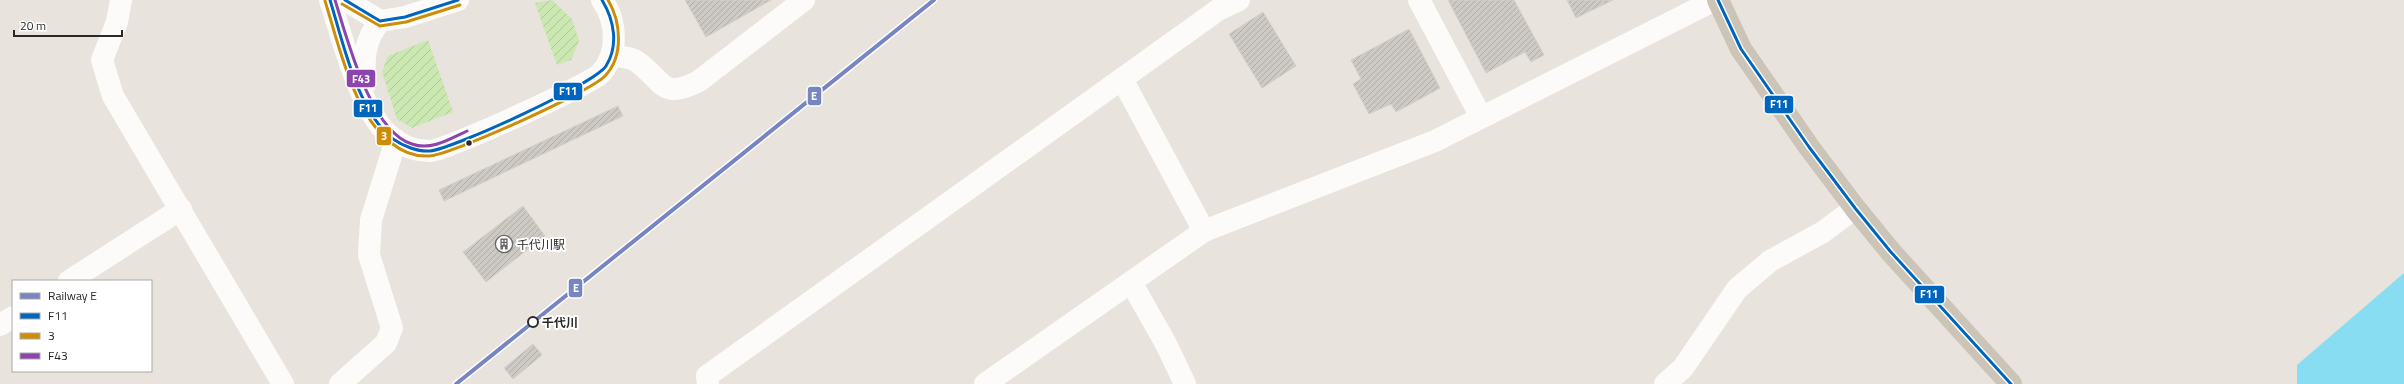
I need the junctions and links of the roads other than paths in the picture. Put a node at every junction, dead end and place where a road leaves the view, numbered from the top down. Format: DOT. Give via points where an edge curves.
graph roads {
  1 [pos="121,0"];
  2 [pos="330,0"];
  3 [pos="345,0"];
  4 [pos="458,0"];
  5 [pos="602,0"];
  6 [pos="804,0"];
  7 [pos="1239,0"];
  8 [pos="1419,0"];
  9 [pos="1716,0"];
  10 [pos="380,21"];
  11 [pos="612,55"];
  12 [pos="1122,79"];
  13 [pos="366,103"];
  14 [pos="1481,117"];
  15 [pos="396,140"];
  16 [pos="1855,208"];
  17 [pos="181,209"];
  18 [pos="1204,231"];
  19 [pos="71,280"];
  20 [pos="1131,282"];
  21 [pos="12,318"];
  22 [pos="0,325"];
  23 [pos="283,384"];
  24 [pos="340,384"];
  25 [pos="708,384"];
  26 [pos="985,384"];
  27 [pos="1185,384"];
  28 [pos="1665,384"];
  29 [pos="2011,384"];
  1 -- 17 [label="street" via="117,22 102,60 112,96"];
  2 -- 13 [label="street"];
  3 -- 10 [label="street"];
  4 -- 10 [label="street" via="406,18"];
  5 -- 11 [label="street" via="608,9 615,35"];
  6 -- 11 [label="street" via="699,81 682,90 666,88 635,60"];
  7 -- 12 [label="street" via="1218,10"];
  8 -- 14 [label="street"];
  9 -- 14 [label="street"];
  9 -- 16 [label="main road" via="1741,49"];
  10 -- 13 [label="street" via="369,35 365,54"];
  11 -- 15 [label="street" via="601,73 580,87 431,151 407,148"];
  12 -- 18 [label="street"];
  12 -- 25 [label="street" via="707,376"];
  13 -- 15 [label="street" via="388,135"];
  14 -- 18 [label="street" via="1435,141"];
  15 -- 24 [label="street" via="371,220 368,255 392,328 386,343"];
  16 -- 28 [label="street" via="1823,232 1770,261 1737,289 1683,368"];
  16 -- 29 [label="main road" via="1890,251"];
  17 -- 19 [label="street"];
  17 -- 23 [label="street"];
  18 -- 20 [label="street"];
  20 -- 26 [label="street"];
  20 -- 27 [label="street"];
  21 -- 22 [label="street"];
}
